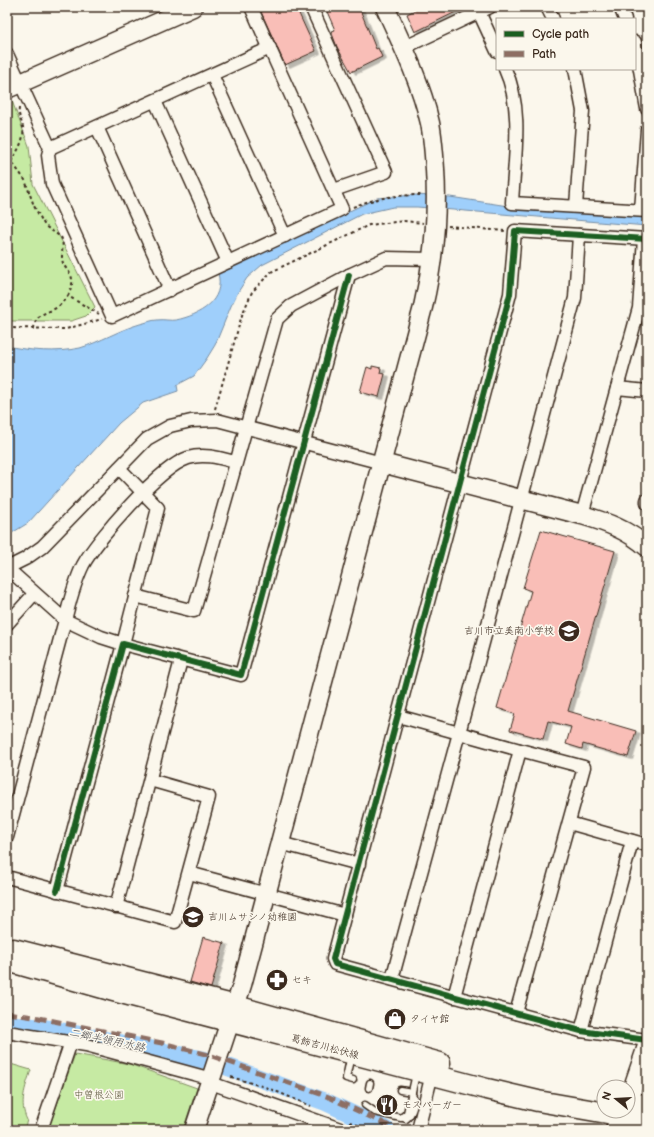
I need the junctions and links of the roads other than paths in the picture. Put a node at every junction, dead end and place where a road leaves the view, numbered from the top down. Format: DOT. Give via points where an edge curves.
graph roads {
  1 [pos="193,7"];
  2 [pos="251,7"];
  3 [pos="311,7"];
  4 [pos="385,7"];
  5 [pos="490,7"];
  6 [pos="547,7"];
  7 [pos="620,7"];
  8 [pos="479,12"];
  9 [pos="552,18"];
  10 [pos="625,18"];
  11 [pos="270,48"];
  12 [pos="403,48"];
  13 [pos="636,48"];
  14 [pos="496,49"];
  15 [pos="7,54"];
  16 [pos="506,70"];
  17 [pos="575,70"];
  18 [pos="212,75"];
  19 [pos="15,91"];
  20 [pos="155,101"];
  21 [pos="647,109"];
  22 [pos="97,127"];
  23 [pos="647,130"];
  24 [pos="50,148"];
  25 [pos="334,190"];
  26 [pos="576,206"];
  27 [pos="644,211"];
  28 [pos="579,235"];
  29 [pos="285,236"];
  30 [pos="646,239"];
  31 [pos="433,259"];
  32 [pos="228,262"];
  33 [pos="349,275"];
  34 [pos="170,290"];
  35 [pos="617,388"];
  36 [pos="647,391"];
  37 [pos="247,427"];
  38 [pos="304,442"];
  39 [pos="236,462"];
  40 [pos="382,463"];
  41 [pos="119,468"];
  42 [pos="459,484"];
  43 [pos="143,493"];
  44 [pos="521,499"];
  45 [pos="647,500"];
  46 [pos="647,503"];
  47 [pos="582,515"];
  48 [pos="647,547"];
  49 [pos="7,568"];
  50 [pos="34,594"];
  51 [pos="135,596"];
  52 [pos="66,620"];
  53 [pos="7,624"];
  54 [pos="123,644"];
  55 [pos="182,660"];
  56 [pos="398,716"];
  57 [pos="459,733"];
  58 [pos="520,750"];
  59 [pos="150,780"];
  60 [pos="568,823"];
  61 [pos="7,837"];
  62 [pos="632,841"];
  63 [pos="280,843"];
  64 [pos="647,845"];
  65 [pos="358,864"];
  66 [pos="189,873"];
  67 [pos="7,877"];
  68 [pos="57,891"];
  69 [pos="266,894"];
  70 [pos="116,907"];
  71 [pos="345,915"];
  72 [pos="7,947"];
  73 [pos="7,961"];
  74 [pos="392,979"];
  75 [pos="454,996"];
  76 [pos="516,1013"];
  77 [pos="233,1014"];
  78 [pos="581,1030"];
  79 [pos="7,1032"];
  80 [pos="647,1040"];
  81 [pos="71,1042"];
  82 [pos="647,1046"];
  83 [pos="352,1055"];
  84 [pos="424,1073"];
  85 [pos="346,1078"];
  86 [pos="635,1079"];
  87 [pos="211,1081"];
  88 [pos="400,1090"];
  89 [pos="412,1092"];
  90 [pos="596,1100"];
  91 [pos="365,1105"];
  92 [pos="647,1105"];
  93 [pos="596,1109"];
  94 [pos="636,1109"];
  95 [pos="636,1117"];
  96 [pos="647,1120"];
  97 [pos="41,1130"];
  98 [pos="194,1130"];
  99 [pos="343,1130"];
  100 [pos="418,1130"];
  1 -- 19 [label="street"];
  2 -- 11 [label="street"];
  3 -- 25 [label="street" via="386,172"];
  4 -- 12 [label="street"];
  5 -- 8 [label="street"];
  6 -- 9 [label="street"];
  7 -- 10 [label="street"];
  8 -- 12 [label="street"];
  8 -- 14 [label="street"];
  11 -- 18 [label="street"];
  11 -- 25 [label="street"];
  12 -- 31 [label="street" via="418,84 430,124"];
  13 -- 21 [label="street"];
  15 -- 19 [label="street"];
  16 -- 26 [label="street" via="510,78 517,119 512,203"];
  17 -- 26 [label="street" via="583,110"];
  18 -- 20 [label="street"];
  18 -- 29 [label="street"];
  19 -- 24 [label="street"];
  20 -- 22 [label="street"];
  20 -- 32 [label="street"];
  22 -- 24 [label="street"];
  22 -- 34 [label="street"];
  23 -- 27 [label="street"];
  24 -- 34 [label="street" via="48,155 52,184 112,316"];
  25 -- 29 [label="street" via="342,209"];
  26 -- 27 [label="street"];
  28 -- 30 [label="street"];
  28 -- 42 [label="street" via="515,231 510,294"];
  28 -- 44 [label="street" via="575,298"];
  29 -- 32 [label="street"];
  30 -- 35 [label="street" via="639,308"];
  31 -- 33 [label="street" via="386,258"];
  31 -- 40 [label="street"];
  32 -- 34 [label="street"];
  33 -- 37 [label="street" via="291,306 277,320"];
  33 -- 38 [label="street"];
  35 -- 36 [label="street"];
  35 -- 47 [label="street"];
  37 -- 38 [label="street"];
  37 -- 39 [label="street"];
  37 -- 41 [label="street" via="217,420 191,421 170,426 147,439"];
  38 -- 40 [label="street"];
  38 -- 55 [label="street" via="241,675"];
  39 -- 43 [label="street" via="208,456 188,458 167,469"];
  39 -- 51 [label="street" via="194,611"];
  40 -- 42 [label="street"];
  40 -- 63 [label="street"];
  41 -- 43 [label="street"];
  41 -- 49 [label="street" via="42,547 26,559"];
  42 -- 44 [label="street"];
  42 -- 56 [label="street"];
  43 -- 51 [label="street" via="158,508"];
  43 -- 52 [label="street" via="91,551 76,580"];
  44 -- 47 [label="street"];
  44 -- 57 [label="street"];
  45 -- 46 [label="street"];
  47 -- 48 [label="street" via="612,524 637,538"];
  49 -- 50 [label="street"];
  50 -- 52 [label="street"];
  50 -- 53 [label="street"];
  51 -- 54 [label="street"];
  52 -- 54 [label="street" via="90,633"];
  52 -- 61 [label="street"];
  54 -- 55 [label="street"];
  54 -- 68 [label="street"];
  55 -- 59 [label="street"];
  56 -- 57 [label="street"];
  56 -- 65 [label="street"];
  57 -- 58 [label="street"];
  57 -- 74 [label="street"];
  58 -- 60 [label="street" via="584,767"];
  58 -- 75 [label="street"];
  59 -- 66 [label="street" via="209,797"];
  59 -- 70 [label="street"];
  60 -- 62 [label="street"];
  60 -- 76 [label="street"];
  62 -- 64 [label="street"];
  62 -- 78 [label="street"];
  63 -- 65 [label="street"];
  63 -- 69 [label="street"];
  65 -- 71 [label="street"];
  66 -- 69 [label="street"];
  66 -- 70 [label="street" via="175,922"];
  67 -- 68 [label="street"];
  68 -- 70 [label="street"];
  69 -- 71 [label="street"];
  69 -- 77 [label="street"];
  71 -- 74 [label="street" via="333,959 335,964"];
  72 -- 77 [label="main road, 葛飾吉川松伏線"];
  73 -- 77 [label="main road, 葛飾吉川松伏線" via="112,991"];
  74 -- 75 [label="street"];
  75 -- 76 [label="street"];
  76 -- 78 [label="street"];
  77 -- 83 [label="main road, 葛飾吉川松伏線"];
  77 -- 87 [label="street"];
  77 -- 90 [label="main road, 葛飾吉川松伏線" via="538,1089"];
  78 -- 80 [label="street"];
  79 -- 81 [label="street"];
  81 -- 87 [label="street" via="119,1053"];
  81 -- 97 [label="street"];
  82 -- 86 [label="street"];
  83 -- 84 [label="main road, 葛飾吉川松伏線"];
  83 -- 85 [label="lane"];
  84 -- 89 [label="lane"];
  84 -- 93 [label="main road, 葛飾吉川松伏線" via="538,1101"];
  84 -- 100 [label="street"];
  87 -- 98 [label="street"];
  87 -- 99 [label="street"];
  88 -- 89 [label="lane"];
  89 -- 91 [label="lane" via="407,1113 401,1118 375,1112"];
  92 -- 94 [label="main road, 葛飾吉川松伏線"];
  95 -- 96 [label="main road, 葛飾吉川松伏線"];
}
